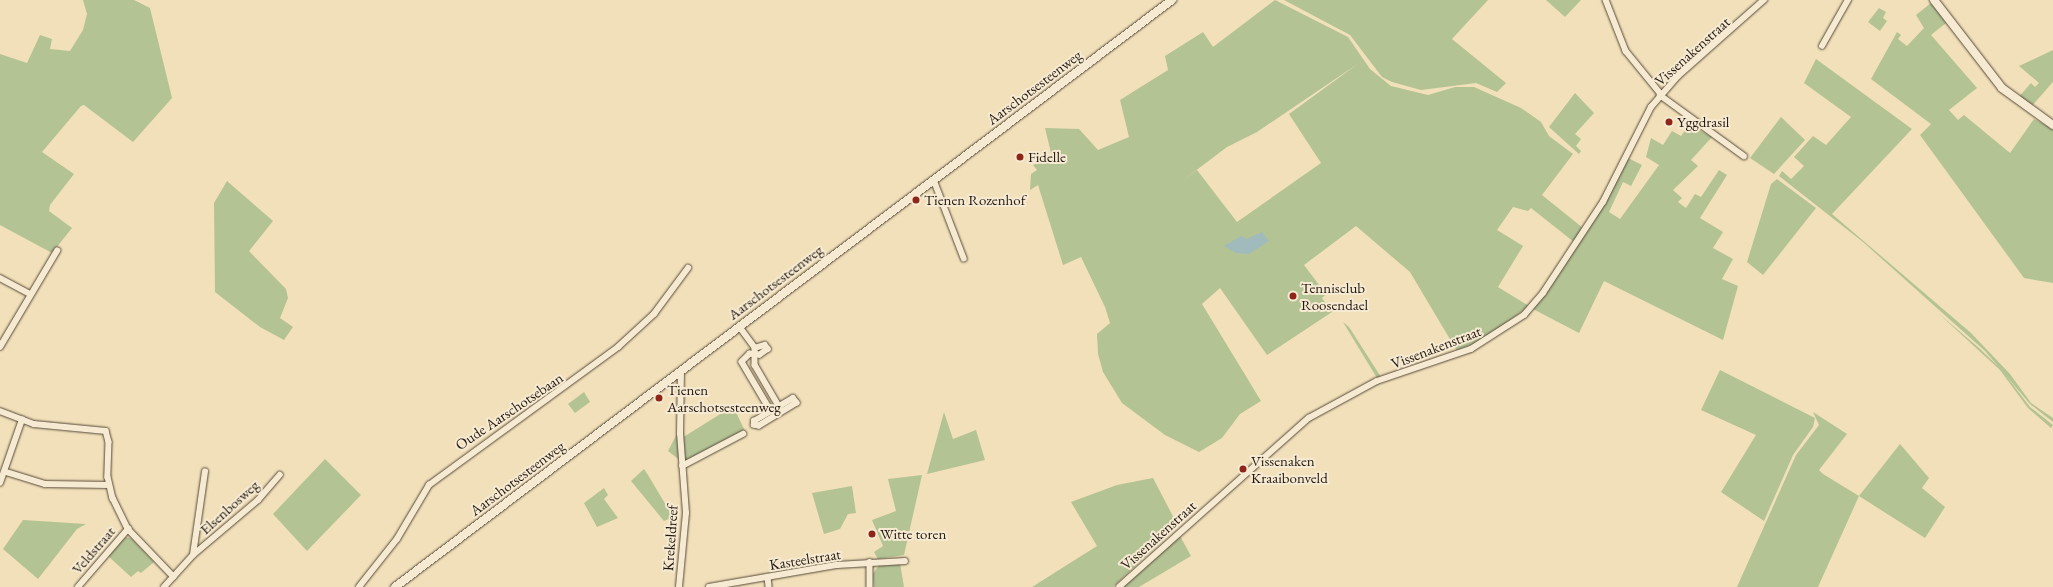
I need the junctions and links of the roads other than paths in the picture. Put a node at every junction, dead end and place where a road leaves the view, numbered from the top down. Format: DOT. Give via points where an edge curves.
graph roads {
  1 [pos="1172,0"];
  2 [pos="1606,0"];
  3 [pos="1764,0"];
  4 [pos="1848,0"];
  5 [pos="1934,0"];
  6 [pos="1822,46"];
  7 [pos="1661,94"];
  8 [pos="2053,126"];
  9 [pos="1744,156"];
  10 [pos="934,180"];
  11 [pos="57,251"];
  12 [pos="964,258"];
  13 [pos="688,268"];
  14 [pos="0,278"];
  15 [pos="30,294"];
  16 [pos="740,326"];
  17 [pos="0,346"];
  18 [pos="755,351"];
  19 [pos="681,371"];
  20 [pos="780,406"];
  21 [pos="771,410"];
  22 [pos="0,412"];
  23 [pos="22,420"];
  24 [pos="743,434"];
  25 [pos="682,466"];
  26 [pos="6,472"];
  27 [pos="206,472"];
  28 [pos="280,475"];
  29 [pos="0,483"];
  30 [pos="109,485"];
  31 [pos="128,529"];
  32 [pos="193,556"];
  33 [pos="905,561"];
  34 [pos="870,562"];
  35 [pos="174,577"];
  36 [pos="768,577"];
  37 [pos="167,586"];
  38 [pos="78,587"];
  39 [pos="359,587"];
  40 [pos="395,587"];
  41 [pos="679,587"];
  42 [pos="709,587"];
  43 [pos="769,587"];
  44 [pos="870,587"];
  45 [pos="1119,587"];
  1 -- 10 [label="main road, Aarschotsesteenweg"];
  2 -- 7 [label="street" via="1626,51"];
  3 -- 7 [label="street, Vissenakenstraat"];
  4 -- 6 [label="street"];
  5 -- 8 [label="main road" via="2002,88"];
  7 -- 9 [label="street"];
  7 -- 45 [label="street, Vissenakenstraat" via="1641,123 1603,202 1543,293 1524,315 1471,349 1377,382 1308,418"];
  10 -- 12 [label="street"];
  10 -- 16 [label="main road, Aarschotsesteenweg"];
  11 -- 15 [label="street"];
  13 -- 39 [label="street, Oude Aarschotsebaan" via="654,314 618,347 429,485 397,539"];
  14 -- 15 [label="street"];
  15 -- 17 [label="street"];
  16 -- 18 [label="street"];
  16 -- 19 [label="main road, Aarschotsesteenweg"];
  18 -- 20 [label="street" via="755,365"];
  18 -- 21 [label="street" via="742,362"];
  19 -- 25 [label="street, Krekeldreef"];
  19 -- 40 [label="main road, Aarschotsesteenweg"];
  20 -- 21 [label="street"];
  20 -- 21 [label="street" via="797,399 797,403 771,419 754,425 754,421"];
  22 -- 23 [label="street"];
  23 -- 26 [label="street"];
  23 -- 30 [label="street" via="106,431 109,442"];
  24 -- 25 [label="street"];
  25 -- 41 [label="street, Krekeldreef" via="686,513"];
  26 -- 29 [label="street"];
  26 -- 30 [label="street" via="45,484"];
  27 -- 32 [label="street"];
  28 -- 32 [label="street, Elsenbosweg" via="253,505"];
  30 -- 31 [label="street"];
  31 -- 35 [label="street"];
  31 -- 38 [label="street, Veldstraat"];
  32 -- 35 [label="street, Elsenbosweg"];
  33 -- 34 [label="street, Kasteelstraat"];
  34 -- 36 [label="street, Kasteelstraat"];
  34 -- 44 [label="street"];
  35 -- 37 [label="street, Elsenbosweg"];
  36 -- 42 [label="street, Kasteelstraat"];
  36 -- 43 [label="street"];
}
